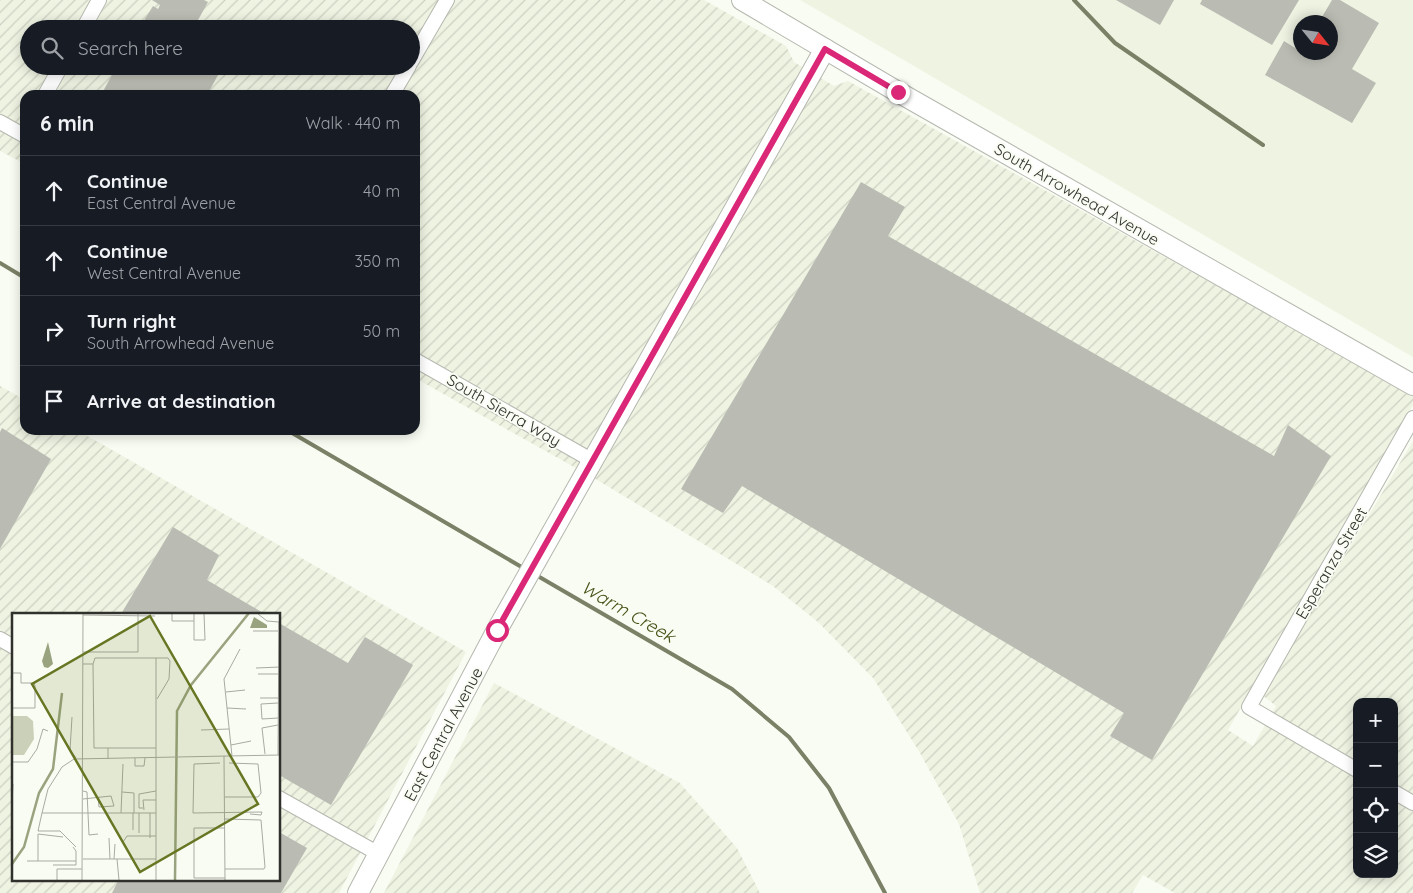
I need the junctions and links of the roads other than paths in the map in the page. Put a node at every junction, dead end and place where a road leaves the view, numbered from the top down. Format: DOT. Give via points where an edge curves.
graph roads {
  1 [pos="99,0"];
  2 [pos="447,0"];
  3 [pos="742,0"];
  4 [pos="88,20"];
  5 [pos="420,46"];
  6 [pos="825,49"];
  7 [pos="57,75"];
  8 [pos="404,75"];
  9 [pos="48,90"];
  10 [pos="395,90"];
  11 [pos="0,122"];
  12 [pos="20,131"];
  13 [pos="420,363"];
  14 [pos="1413,385"];
  15 [pos="1413,418"];
  16 [pos="593,461"];
  17 [pos="0,639"];
  18 [pos="12,646"];
  19 [pos="1353,768"];
  20 [pos="1398,794"];
  21 [pos="280,799"];
  22 [pos="1413,803"];
  23 [pos="379,854"];
  24 [pos="358,893"];
  1 -- 4 [label="street"];
  2 -- 5 [label="street"];
  3 -- 6 [label="street, South Arrowhead Avenue"];
  6 -- 14 [label="street, South Arrowhead Avenue"];
  6 -- 16 [label="street, East Central Avenue"];
  7 -- 9 [label="street"];
  8 -- 10 [label="street"];
  11 -- 12 [label="street"];
  13 -- 16 [label="street, South Sierra Way"];
  15 -- 19 [label="street, Esperanza Street" via="1248,708"];
  16 -- 23 [label="street, East Central Avenue" via="497,630"];
  17 -- 18 [label="street"];
  20 -- 22 [label="street"];
  21 -- 23 [label="street"];
  23 -- 24 [label="street, East Central Avenue"];
}
